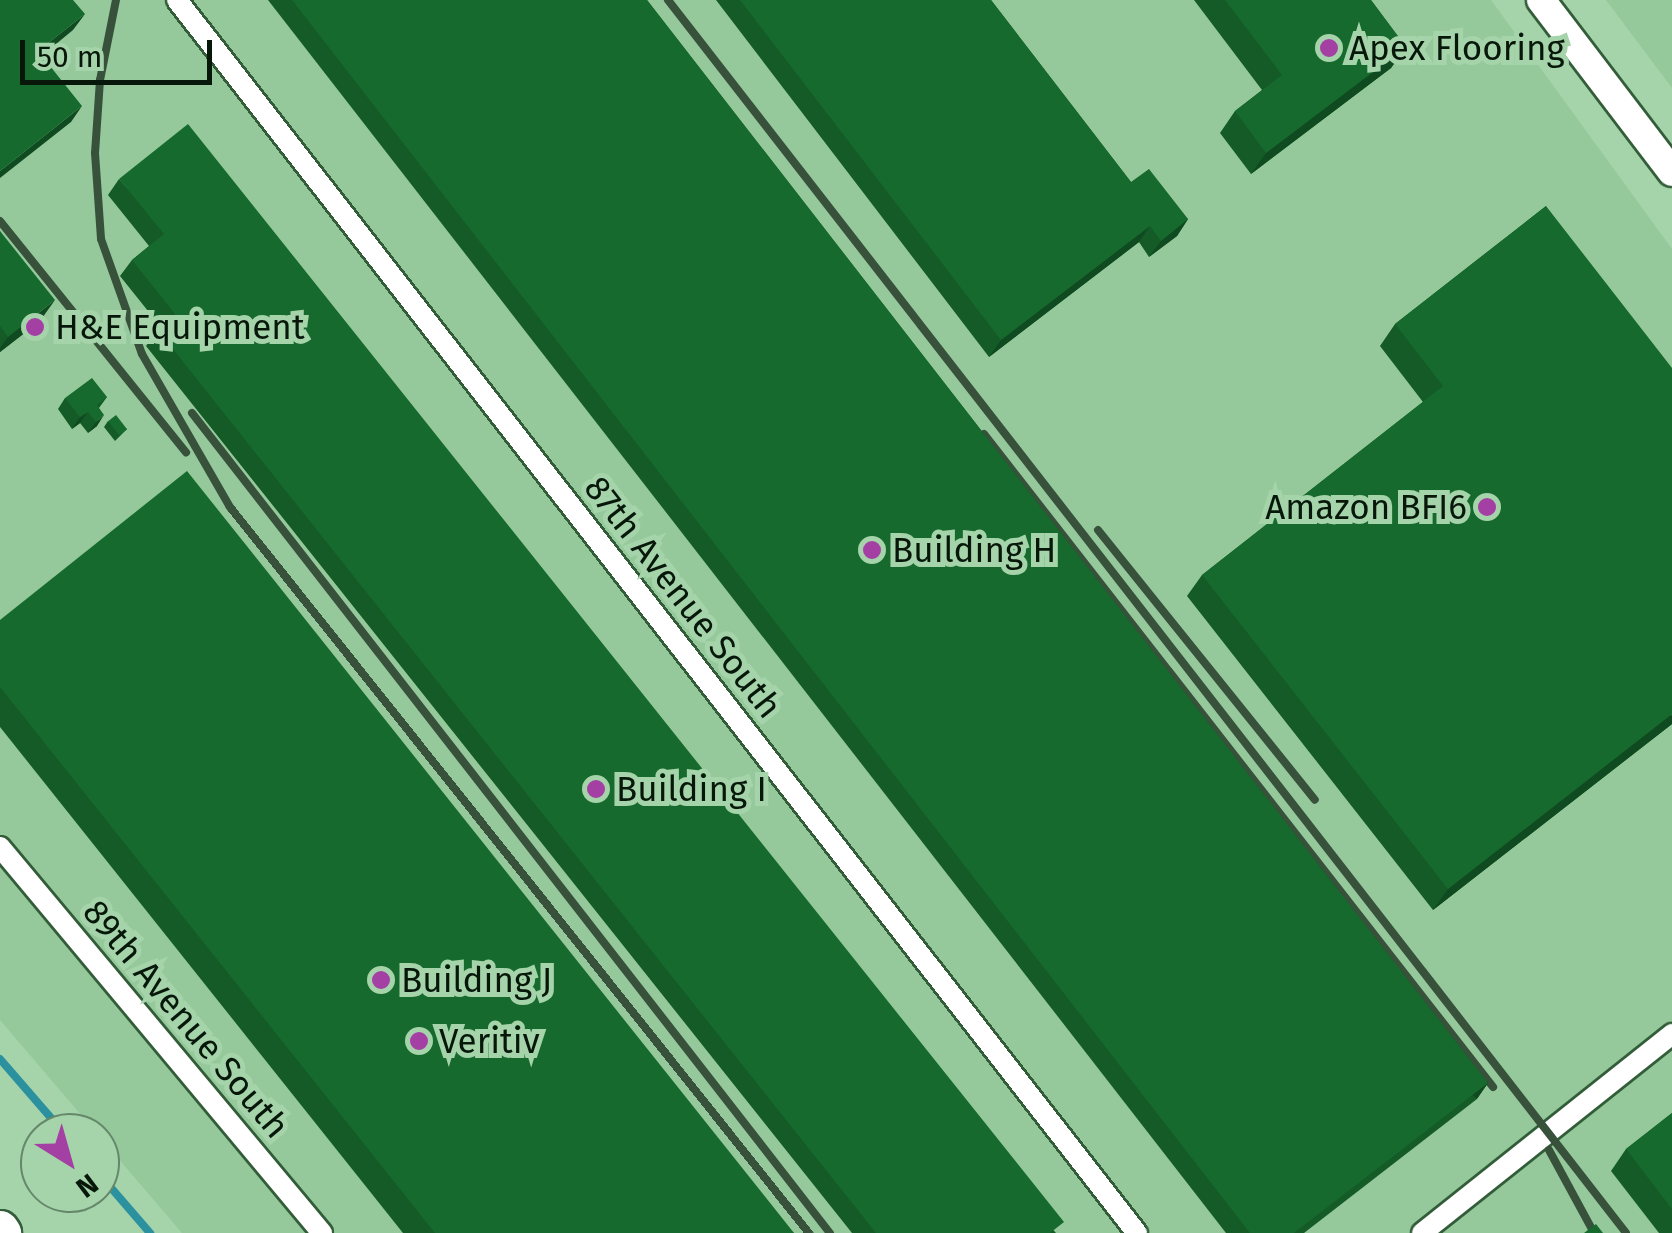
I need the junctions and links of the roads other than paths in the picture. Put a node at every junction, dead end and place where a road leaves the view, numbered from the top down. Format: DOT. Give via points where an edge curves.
graph roads {
  1 [pos="178,0"];
  2 [pos="1540,0"];
  3 [pos="1672,172"];
  4 [pos="0,847"];
  5 [pos="1672,1034"];
  6 [pos="322,1233"];
  7 [pos="1137,1233"];
  8 [pos="1422,1233"];
  1 -- 7 [label="street, 87th Avenue South"];
  2 -- 3 [label="main road"];
  4 -- 6 [label="street, 89th Avenue South"];
  5 -- 8 [label="street"];
}
